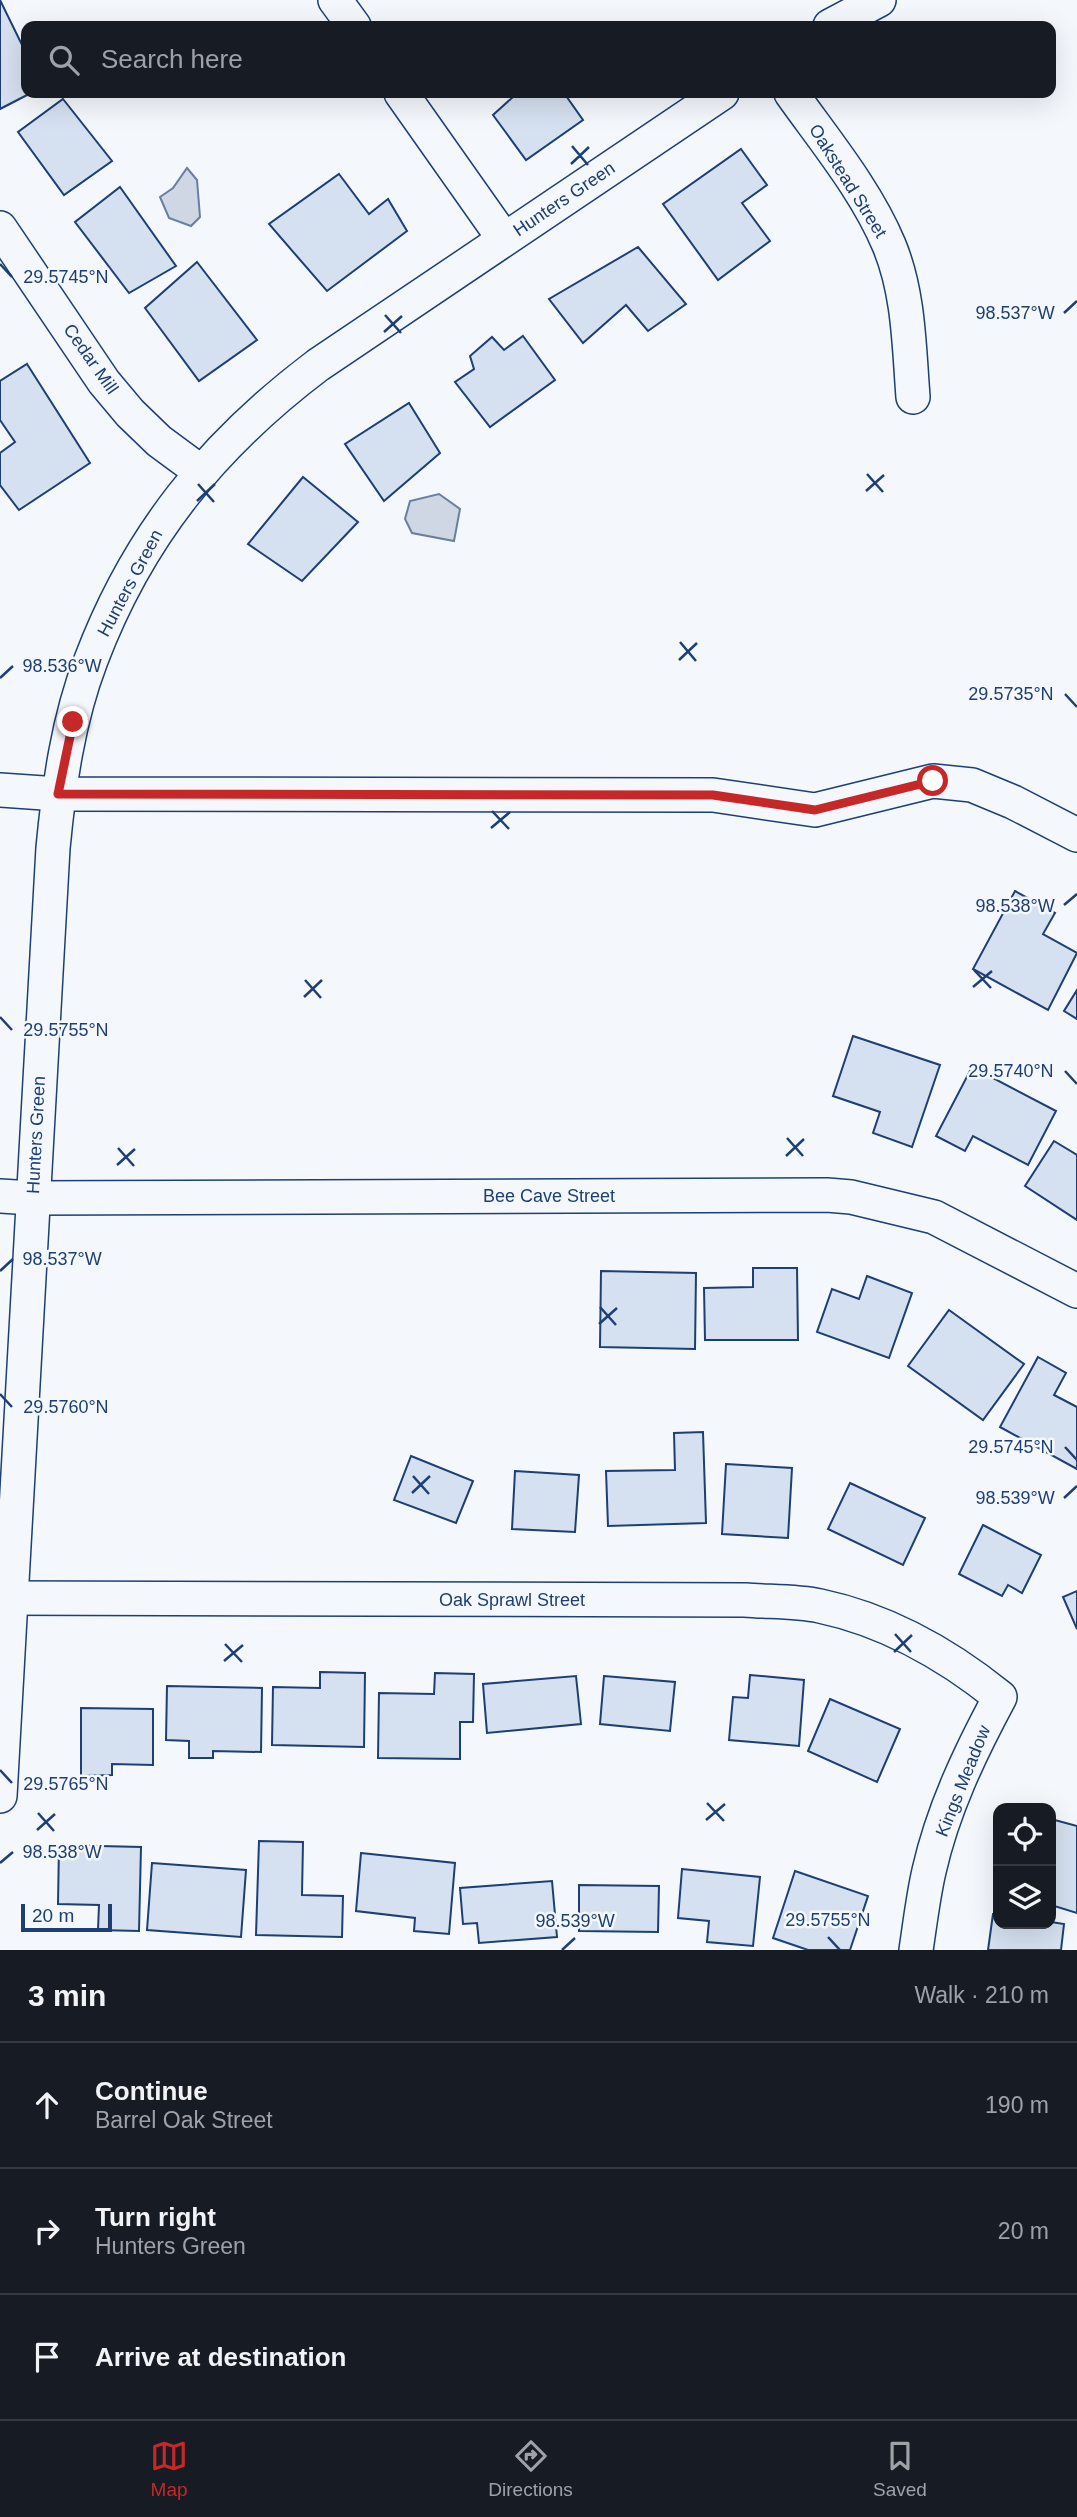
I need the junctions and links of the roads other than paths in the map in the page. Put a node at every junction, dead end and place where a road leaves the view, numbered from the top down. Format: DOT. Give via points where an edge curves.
graph roads {
  1 [pos="335,0"];
  2 [pos="879,0"];
  3 [pos="829,16"];
  4 [pos="350,21"];
  5 [pos="405,98"];
  6 [pos="715,98"];
  7 [pos="794,98"];
  8 [pos="0,228"];
  9 [pos="504,239"];
  10 [pos="11,267"];
  11 [pos="913,397"];
  12 [pos="201,472"];
  13 [pos="0,790"];
  14 [pos="58,794"];
  15 [pos="1077,835"];
  16 [pos="16,1197"];
  17 [pos="1077,1291"];
  18 [pos="5,1598"];
  19 [pos="1000,1697"];
  20 [pos="0,1796"];
  21 [pos="916,1950"];
  1 -- 4 [label="street"];
  2 -- 3 [label="street"];
  5 -- 9 [label="street"];
  6 -- 9 [label="street, Hunters Green"];
  7 -- 11 [label="street, Oakstead Street" via="862,196 890,247 905,303"];
  8 -- 10 [label="street, Cedar Mill"];
  9 -- 12 [label="street, Hunters Green" via="301,377 235,434"];
  10 -- 12 [label="street, Cedar Mill" via="130,413"];
  12 -- 14 [label="street, Hunters Green" via="149,541 111,613 90,661"];
  13 -- 14 [label="street"];
  14 -- 15 [label="street" via="713,795 815,810 933,781 972,785"];
  14 -- 16 [label="street, Hunters Green"];
  16 -- 17 [label="street, Bee Cave Street" via="839,1196 934,1217"];
  16 -- 18 [label="street, Hunters Green"];
  18 -- 19 [label="street, Oak Sprawl Street" via="745,1600 818,1606 858,1617 936,1652"];
  18 -- 20 [label="street, Hunters Green"];
  19 -- 21 [label="street, Kings Meadow" via="947,1810 929,1871"];
}
